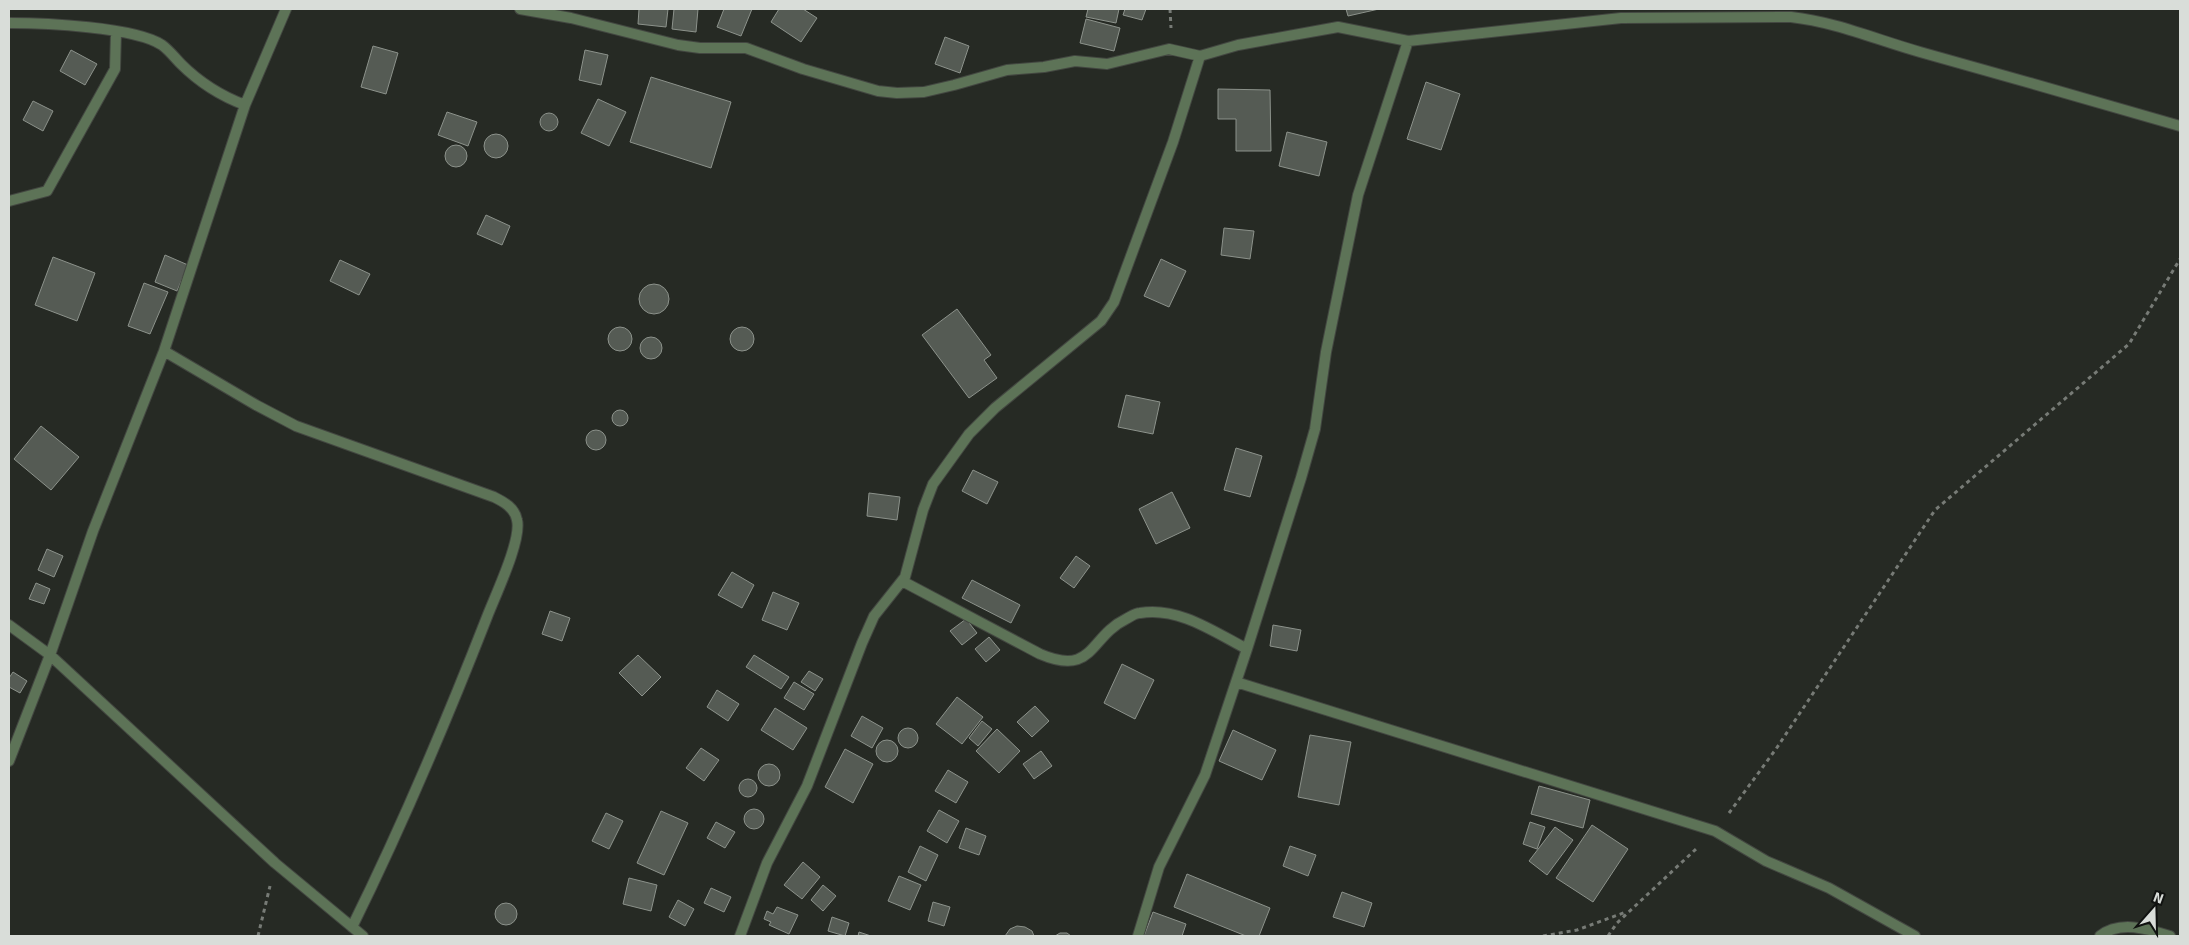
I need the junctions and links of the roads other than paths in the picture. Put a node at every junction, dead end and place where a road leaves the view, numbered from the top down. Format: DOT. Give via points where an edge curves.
graph roads {
  1 [pos="286,9"];
  2 [pos="520,9"];
  3 [pos="1739,14"];
  4 [pos="9,24"];
  5 [pos="116,32"];
  6 [pos="1408,40"];
  7 [pos="1200,56"];
  8 [pos="245,105"];
  9 [pos="2180,126"];
  10 [pos="9,201"];
  11 [pos="164,351"];
  12 [pos="902,581"];
  13 [pos="9,625"];
  14 [pos="1248,649"];
  15 [pos="50,655"];
  16 [pos="1236,682"];
  17 [pos="9,761"];
  18 [pos="352,927"];
  19 [pos="363,936"];
  20 [pos="740,936"];
  21 [pos="1138,936"];
  22 [pos="1915,936"];
  23 [pos="2100,936"];
  24 [pos="2170,936"];
  1 -- 8 [label="street"];
  2 -- 7 [label="street" via="571,18 678,45 746,48 803,69 878,91 897,93 924,92 1007,70 1074,61 1107,64 1169,49"];
  3 -- 6 [label="street" via="1621,18"];
  3 -- 9 [label="street" via="1815,20 1840,26 1894,45"];
  4 -- 5 [label="street" via="49,24"];
  5 -- 8 [label="street" via="145,36 162,45 195,76 231,100"];
  5 -- 10 [label="street" via="115,69 48,191"];
  6 -- 7 [label="street" via="1338,27 1238,44"];
  6 -- 14 [label="street" via="1358,195 1326,352 1315,428"];
  7 -- 12 [label="street" via="1173,142 1114,302 1101,321 995,408 969,434 933,484"];
  8 -- 11 [label="street"];
  11 -- 15 [label="street" via="93,531"];
  11 -- 18 [label="street" via="296,426 494,497 512,509 518,520 510,560 465,672 412,798"];
  12 -- 14 [label="street" via="1058,661 1084,657 1114,626 1139,612 1162,612 1191,620"];
  12 -- 20 [label="street" via="874,616 807,786 767,863"];
  13 -- 15 [label="street"];
  14 -- 16 [label="street"];
  15 -- 17 [label="street"];
  15 -- 18 [label="street" via="275,863"];
  16 -- 21 [label="street" via="1205,775 1160,867"];
  16 -- 22 [label="street" via="1715,831 1766,861 1829,888"];
  18 -- 19 [label="street"];
  23 -- 24 [label="street" via="2116,927"];
}
